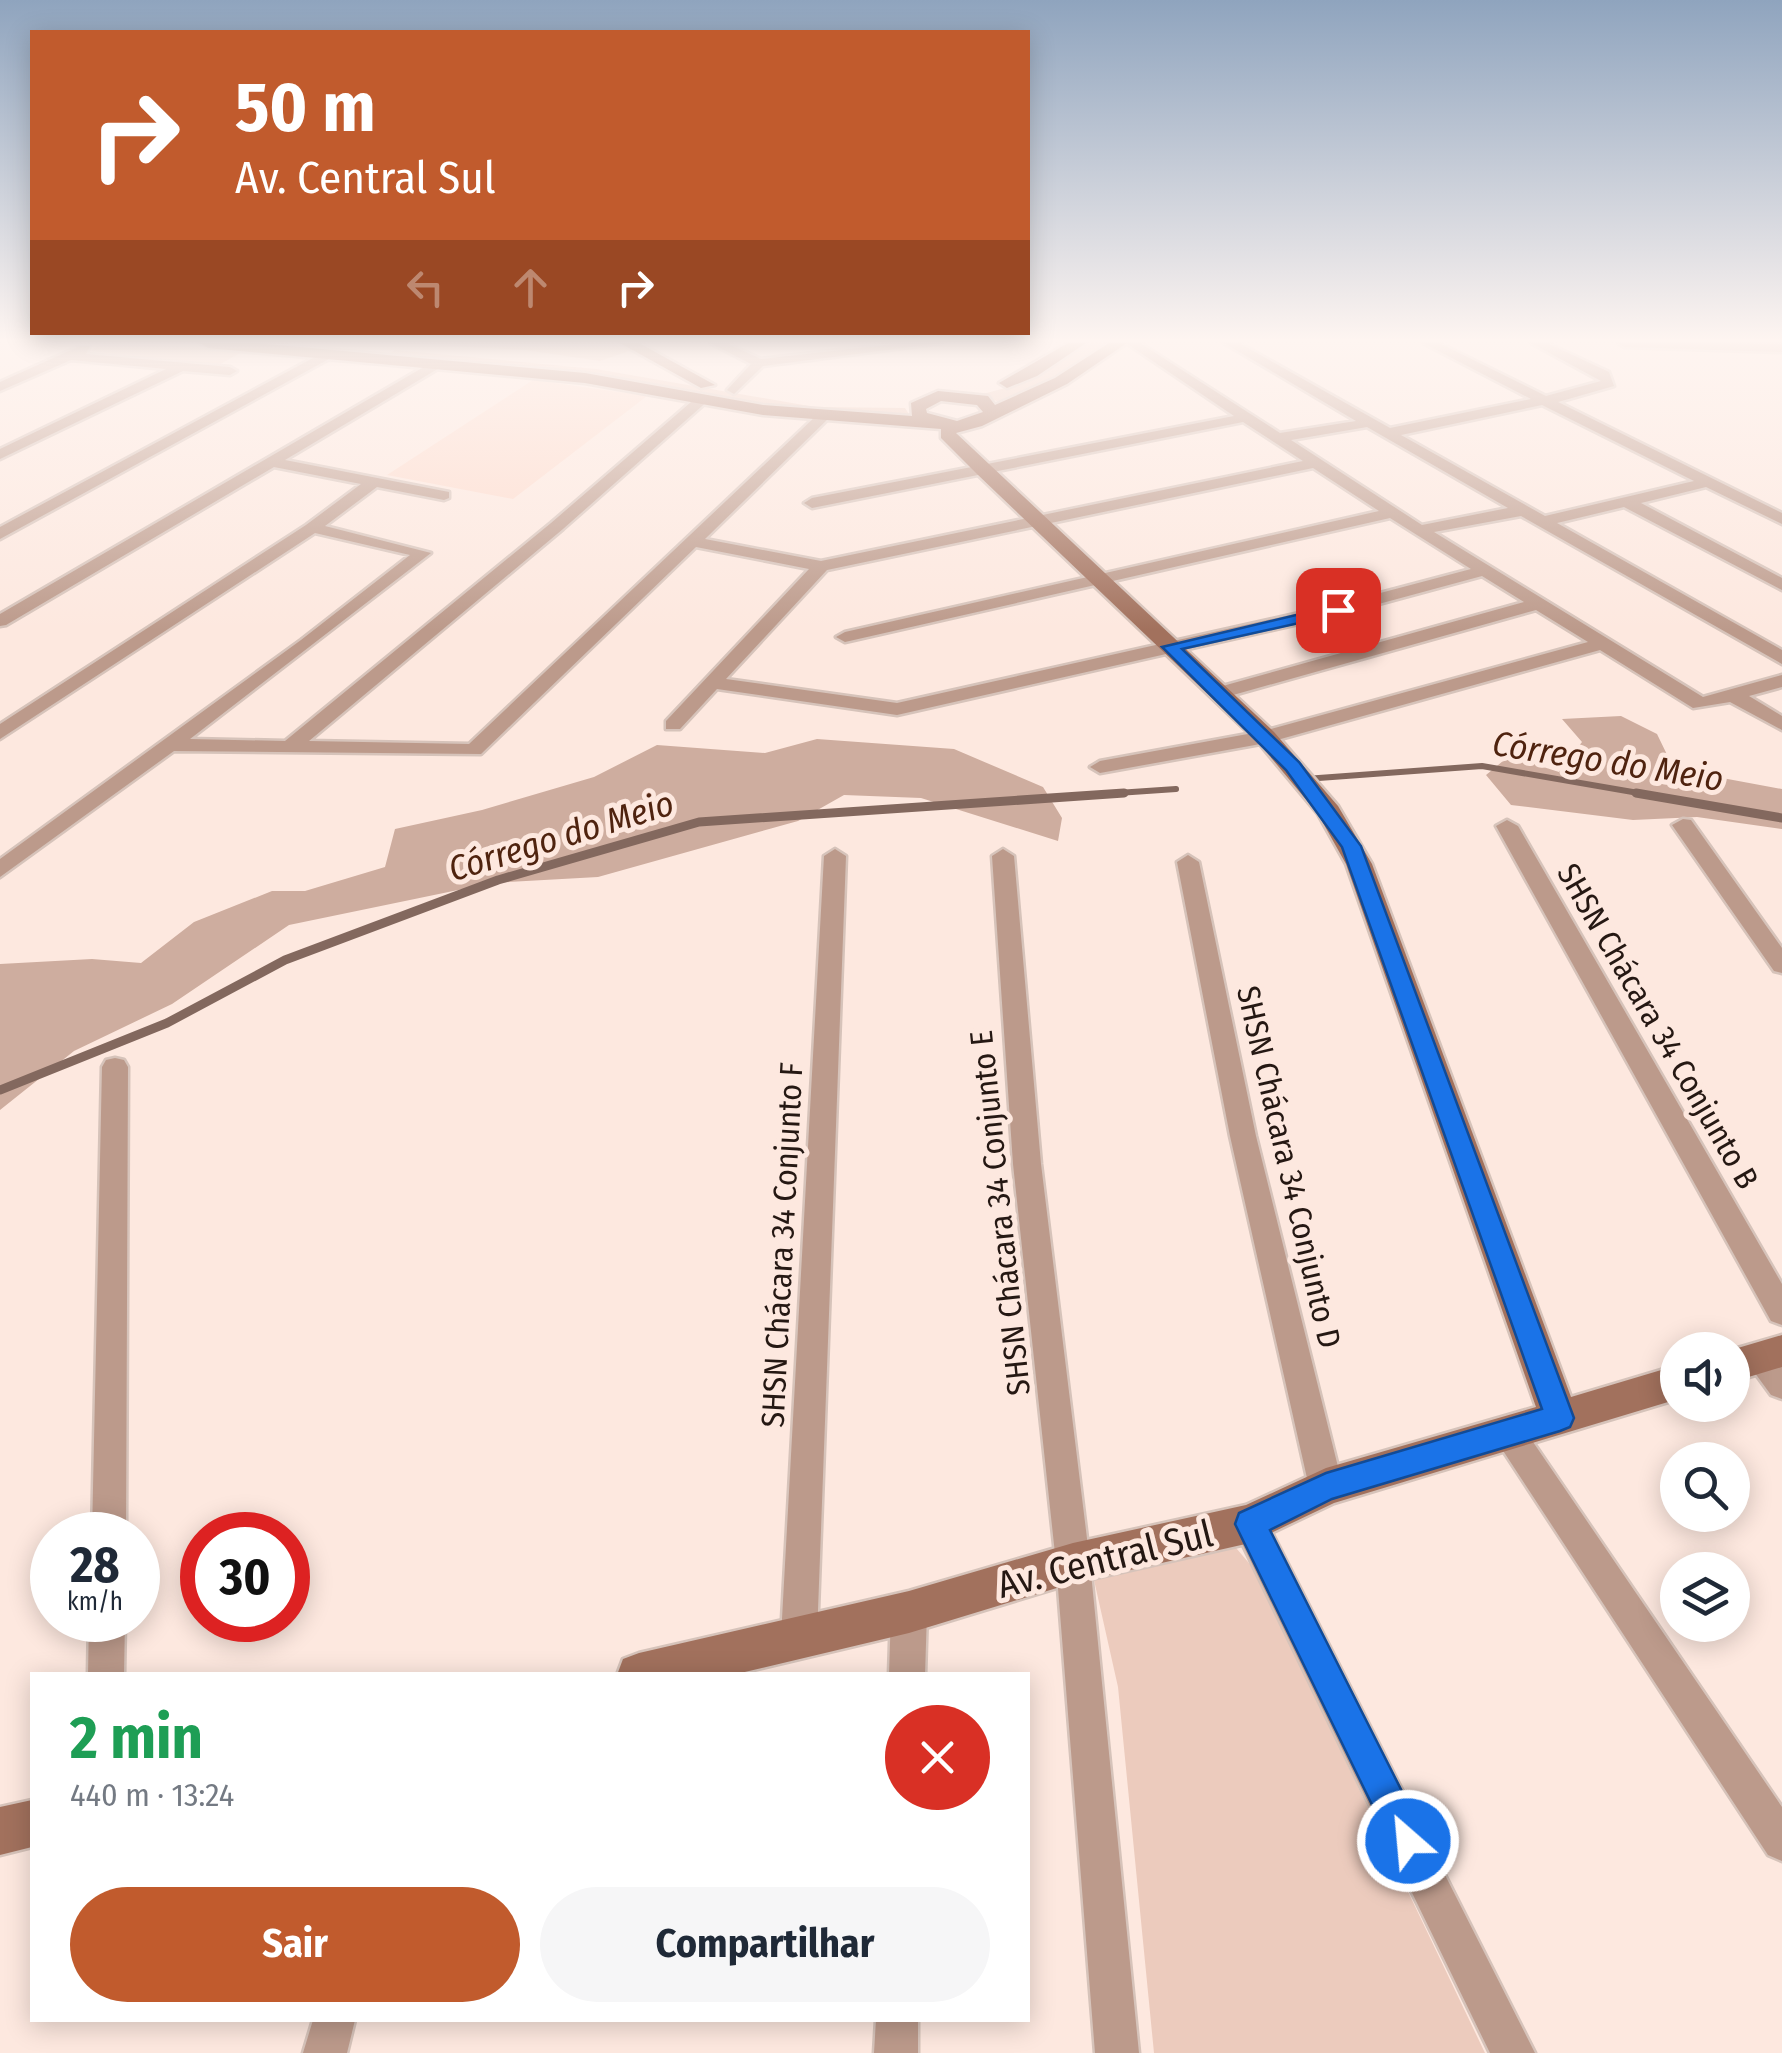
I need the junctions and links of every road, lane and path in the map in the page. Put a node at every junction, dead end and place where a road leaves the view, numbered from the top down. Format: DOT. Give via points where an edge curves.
graph roads {
  1 [pos="35,439"];
  2 [pos="175,439"];
  3 [pos="310,439"];
  4 [pos="653,439"];
  5 [pos="800,439"];
  6 [pos="952,439"];
  7 [pos="1142,439"];
  8 [pos="1280,439"];
  9 [pos="1400,439"];
  10 [pos="1621,439"];
  11 [pos="0,456"];
  12 [pos="270,462"];
  13 [pos="1317,463"];
  14 [pos="983,470"];
  15 [pos="375,481"];
  16 [pos="1709,482"];
  17 [pos="444,495"];
  18 [pos="1627,502"];
  19 [pos="812,503"];
  20 [pos="1525,510"];
  21 [pos="1392,514"];
  22 [pos="1782,519"];
  23 [pos="1545,521"];
  24 [pos="1039,523"];
  25 [pos="312,528"];
  26 [pos="1421,530"];
  27 [pos="0,534"];
  28 [pos="691,542"];
  29 [pos="821,566"];
  30 [pos="1486,570"];
  31 [pos="1098,579"];
  32 [pos="1782,586"];
  33 [pos="1541,604"];
  34 [pos="0,621"];
  35 [pos="845,637"];
  36 [pos="1602,644"];
  37 [pos="1170,647"];
  38 [pos="1782,658"];
  39 [pos="1782,681"];
  40 [pos="714,683"];
  41 [pos="1219,693"];
  42 [pos="1736,697"];
  43 [pos="1782,724"];
  44 [pos="673,726"];
  45 [pos="0,733"];
  46 [pos="1266,736"];
  47 [pos="166,745"];
  48 [pos="290,747"];
  49 [pos="1100,766"];
  50 [pos="1682,825"];
  51 [pos="1507,826"];
  52 [pos="835,856"];
  53 [pos="1002,856"];
  54 [pos="1188,862"];
  55 [pos="0,870"];
  56 [pos="1782,965"];
  57 [pos="115,1066"];
  58 [pos="1782,1312"];
  59 [pos="1660,1387"];
  60 [pos="1560,1418"];
  61 [pos="1509,1432"];
  62 [pos="1326,1487"];
  63 [pos="108,1512"];
  64 [pos="1250,1524"];
  65 [pos="1073,1562"];
  66 [pos="909,1612"];
  67 [pos="800,1638"];
  68 [pos="107,1642"];
  69 [pos="106,1672"];
  70 [pos="652,1672"];
  71 [pos="907,1672"];
  72 [pos="30,1824"];
  73 [pos="0,1831"];
  74 [pos="1782,1841"];
  75 [pos="333,2022"];
  76 [pos="897,2022"];
  77 [pos="325,2053"];
  78 [pos="896,2053"];
  79 [pos="1117,2053"];
  80 [pos="1514,2053"];
  1 -- 11 [label="street"];
  2 -- 27 [label="street"];
  3 -- 12 [label="street"];
  4 -- 48 [label="street"];
  5 -- 28 [label="street"];
  6 -- 14 [label="main road"];
  7 -- 14 [label="street"];
  8 -- 13 [label="street"];
  9 -- 20 [label="street"];
  10 -- 16 [label="street"];
  12 -- 15 [label="street"];
  12 -- 34 [label="street"];
  13 -- 21 [label="street"];
  13 -- 24 [label="street"];
  14 -- 19 [label="street"];
  14 -- 24 [label="main road"];
  15 -- 17 [label="street"];
  15 -- 25 [label="street"];
  16 -- 18 [label="street"];
  16 -- 22 [label="street"];
  18 -- 23 [label="street"];
  18 -- 32 [label="street"];
  20 -- 23 [label="street"];
  20 -- 26 [label="street"];
  21 -- 26 [label="street"];
  21 -- 31 [label="street"];
  23 -- 38 [label="street"];
  24 -- 29 [label="street"];
  24 -- 31 [label="main road"];
  25 -- 45 [label="street"];
  25 -- 47 [label="street" via="423,553"];
  26 -- 30 [label="street"];
  28 -- 29 [label="street"];
  28 -- 48 [label="street" via="474,750"];
  29 -- 40 [label="street"];
  30 -- 33 [label="street"];
  30 -- 37 [label="street"];
  31 -- 35 [label="street"];
  31 -- 37 [label="main road"];
  33 -- 36 [label="street"];
  33 -- 41 [label="street"];
  36 -- 42 [label="street" via="1700,704"];
  36 -- 46 [label="street"];
  37 -- 40 [label="street" via="898,709"];
  37 -- 41 [label="main road"];
  39 -- 42 [label="street"];
  40 -- 44 [label="street"];
  41 -- 46 [label="main road"];
  42 -- 43 [label="street"];
  46 -- 49 [label="street"];
  46 -- 60 [label="main road" via="1334,818 1360,864"];
  47 -- 48 [label="street"];
  47 -- 55 [label="street"];
  50 -- 56 [label="street"];
  51 -- 58 [label="street, SHSN Chácara 34 Conjunto B"];
  52 -- 67 [label="street, SHSN Chácara 34 Conjunto F"];
  53 -- 65 [label="street, SHSN Chácara 34 Conjunto E" via="1027,1164"];
  54 -- 62 [label="street, SHSN Chácara 34 Conjunto D" via="1243,1136"];
  57 -- 63 [label="street"];
  59 -- 60 [label="main road, Av. Central Sul"];
  60 -- 61 [label="main road, Av. Central Sul"];
  61 -- 62 [label="main road, Av. Central Sul"];
  61 -- 74 [label="street"];
  62 -- 64 [label="main road, Av. Central Sul"];
  64 -- 65 [label="main road, Av. Central Sul"];
  64 -- 80 [label="street"];
  65 -- 66 [label="main road, Av. Central Sul"];
  65 -- 79 [label="street, SHSN Chácara 34 Conjunto E"];
  66 -- 67 [label="main road, Av. Central Sul"];
  66 -- 71 [label="street"];
  67 -- 70 [label="main road, Av. Central Sul"];
  68 -- 69 [label="street"];
  72 -- 73 [label="main road"];
  75 -- 77 [label="street"];
  76 -- 78 [label="street"];
}
